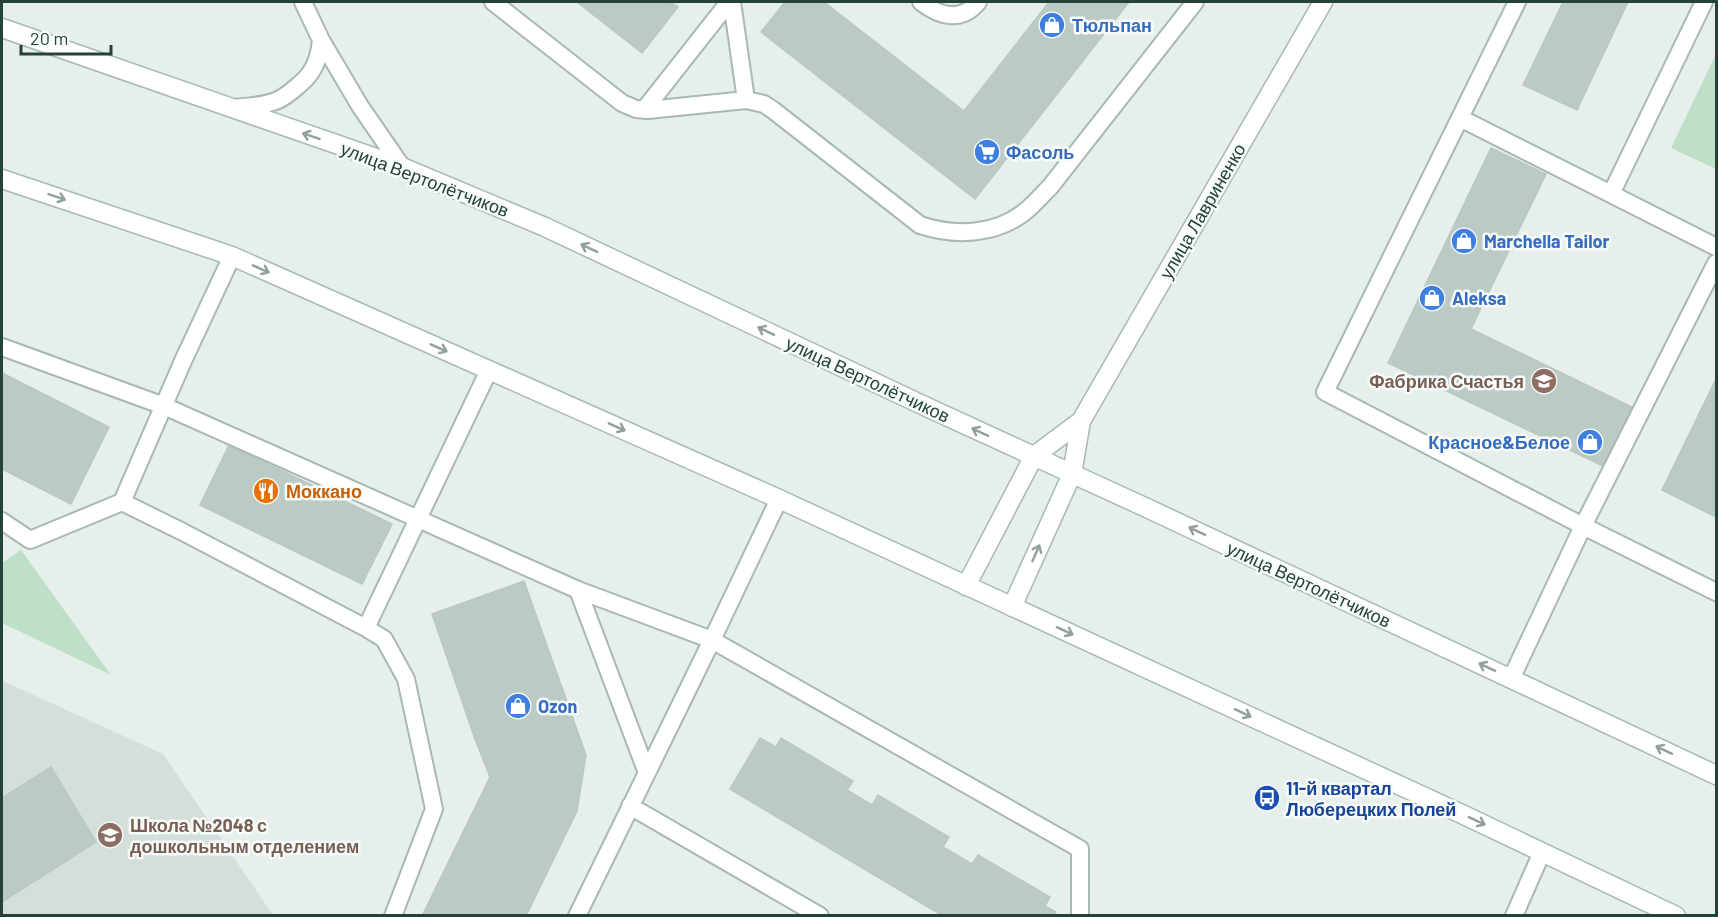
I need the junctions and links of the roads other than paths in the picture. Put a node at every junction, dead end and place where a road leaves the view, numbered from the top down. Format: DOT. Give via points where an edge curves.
graph roads {
  1 [pos="303,2"];
  2 [pos="493,2"];
  3 [pos="731,2"];
  4 [pos="921,2"];
  5 [pos="978,2"];
  6 [pos="1196,2"];
  7 [pos="1323,2"];
  8 [pos="1517,2"];
  9 [pos="1704,2"];
  10 [pos="2,28"];
  11 [pos="321,40"];
  12 [pos="746,100"];
  13 [pos="232,108"];
  14 [pos="644,110"];
  15 [pos="1460,118"];
  16 [pos="402,168"];
  17 [pos="2,178"];
  18 [pos="1611,194"];
  19 [pos="232,256"];
  20 [pos="1716,263"];
  21 [pos="2,347"];
  22 [pos="489,370"];
  23 [pos="164,406"];
  24 [pos="1081,422"];
  25 [pos="1034,456"];
  26 [pos="1072,474"];
  27 [pos="779,499"];
  28 [pos="122,502"];
  29 [pos="418,519"];
  30 [pos="2,521"];
  31 [pos="1583,526"];
  32 [pos="966,586"];
  33 [pos="578,590"];
  34 [pos="1716,592"];
  35 [pos="1012,607"];
  36 [pos="366,628"];
  37 [pos="712,640"];
  38 [pos="1511,679"];
  39 [pos="647,773"];
  40 [pos="1716,775"];
  41 [pos="630,806"];
  42 [pos="1542,852"];
  43 [pos="393,915"];
  44 [pos="577,915"];
  45 [pos="820,915"];
  46 [pos="1080,915"];
  47 [pos="1514,915"];
  48 [pos="1676,915"];
  1 -- 11 [label="lane"];
  2 -- 14 [label="lane" via="622,103"];
  3 -- 12 [label="lane"];
  3 -- 14 [label="lane"];
  4 -- 5 [label="lane" via="938,13 954,15"];
  6 -- 12 [label="lane" via="1050,187 1027,211 987,230 952,232 920,225 773,110"];
  7 -- 24 [label="main road, улица Лавриненко"];
  8 -- 15 [label="lane"];
  9 -- 18 [label="lane"];
  10 -- 13 [label="main road, улица Вертолётчиков"];
  11 -- 13 [label="lane" via="311,72 295,88 280,99"];
  11 -- 16 [label="lane"];
  12 -- 14 [label="lane"];
  16 -- 13 [label="main road, улица Вертолётчиков, one-way"];
  15 -- 18 [label="lane"];
  15 -- 31 [label="lane" via="1325,392"];
  25 -- 16 [label="main road, улица Вертолётчиков, one-way" via="545,227"];
  17 -- 19 [label="main road, one-way"];
  18 -- 18 [label="lane" via="1674,226 1685,231 1706,242 1716,247 1658,217"];
  19 -- 22 [label="main road, one-way"];
  19 -- 23 [label="lane"];
  20 -- 31 [label="lane"];
  21 -- 23 [label="lane"];
  22 -- 27 [label="main road, one-way"];
  22 -- 29 [label="lane"];
  23 -- 28 [label="lane"];
  23 -- 29 [label="lane"];
  24 -- 25 [label="main road, улица Лавриненко"];
  24 -- 26 [label="main road, улица Лавриненко"];
  25 -- 26 [label="main road, улица Вертолётчиков"];
  25 -- 32 [label="main road"];
  35 -- 26 [label="main road, улица Лавриненко, one-way"];
  38 -- 26 [label="main road, улица Вертолётчиков, one-way"];
  27 -- 32 [label="main road"];
  27 -- 37 [label="lane"];
  28 -- 30 [label="lane" via="30,540"];
  28 -- 36 [label="lane"];
  29 -- 33 [label="lane"];
  29 -- 36 [label="lane"];
  31 -- 34 [label="lane"];
  31 -- 38 [label="lane"];
  32 -- 35 [label="main road"];
  33 -- 37 [label="lane"];
  33 -- 39 [label="lane"];
  35 -- 42 [label="main road, one-way"];
  36 -- 43 [label="lane" via="384,639 405,679 434,809"];
  37 -- 39 [label="lane"];
  37 -- 46 [label="lane" via="1080,849"];
  40 -- 38 [label="main road, улица Вертолётчиков, one-way"];
  39 -- 41 [label="lane"];
  41 -- 44 [label="lane"];
  41 -- 45 [label="lane"];
  42 -- 47 [label="lane"];
  42 -- 48 [label="main road"];
}
